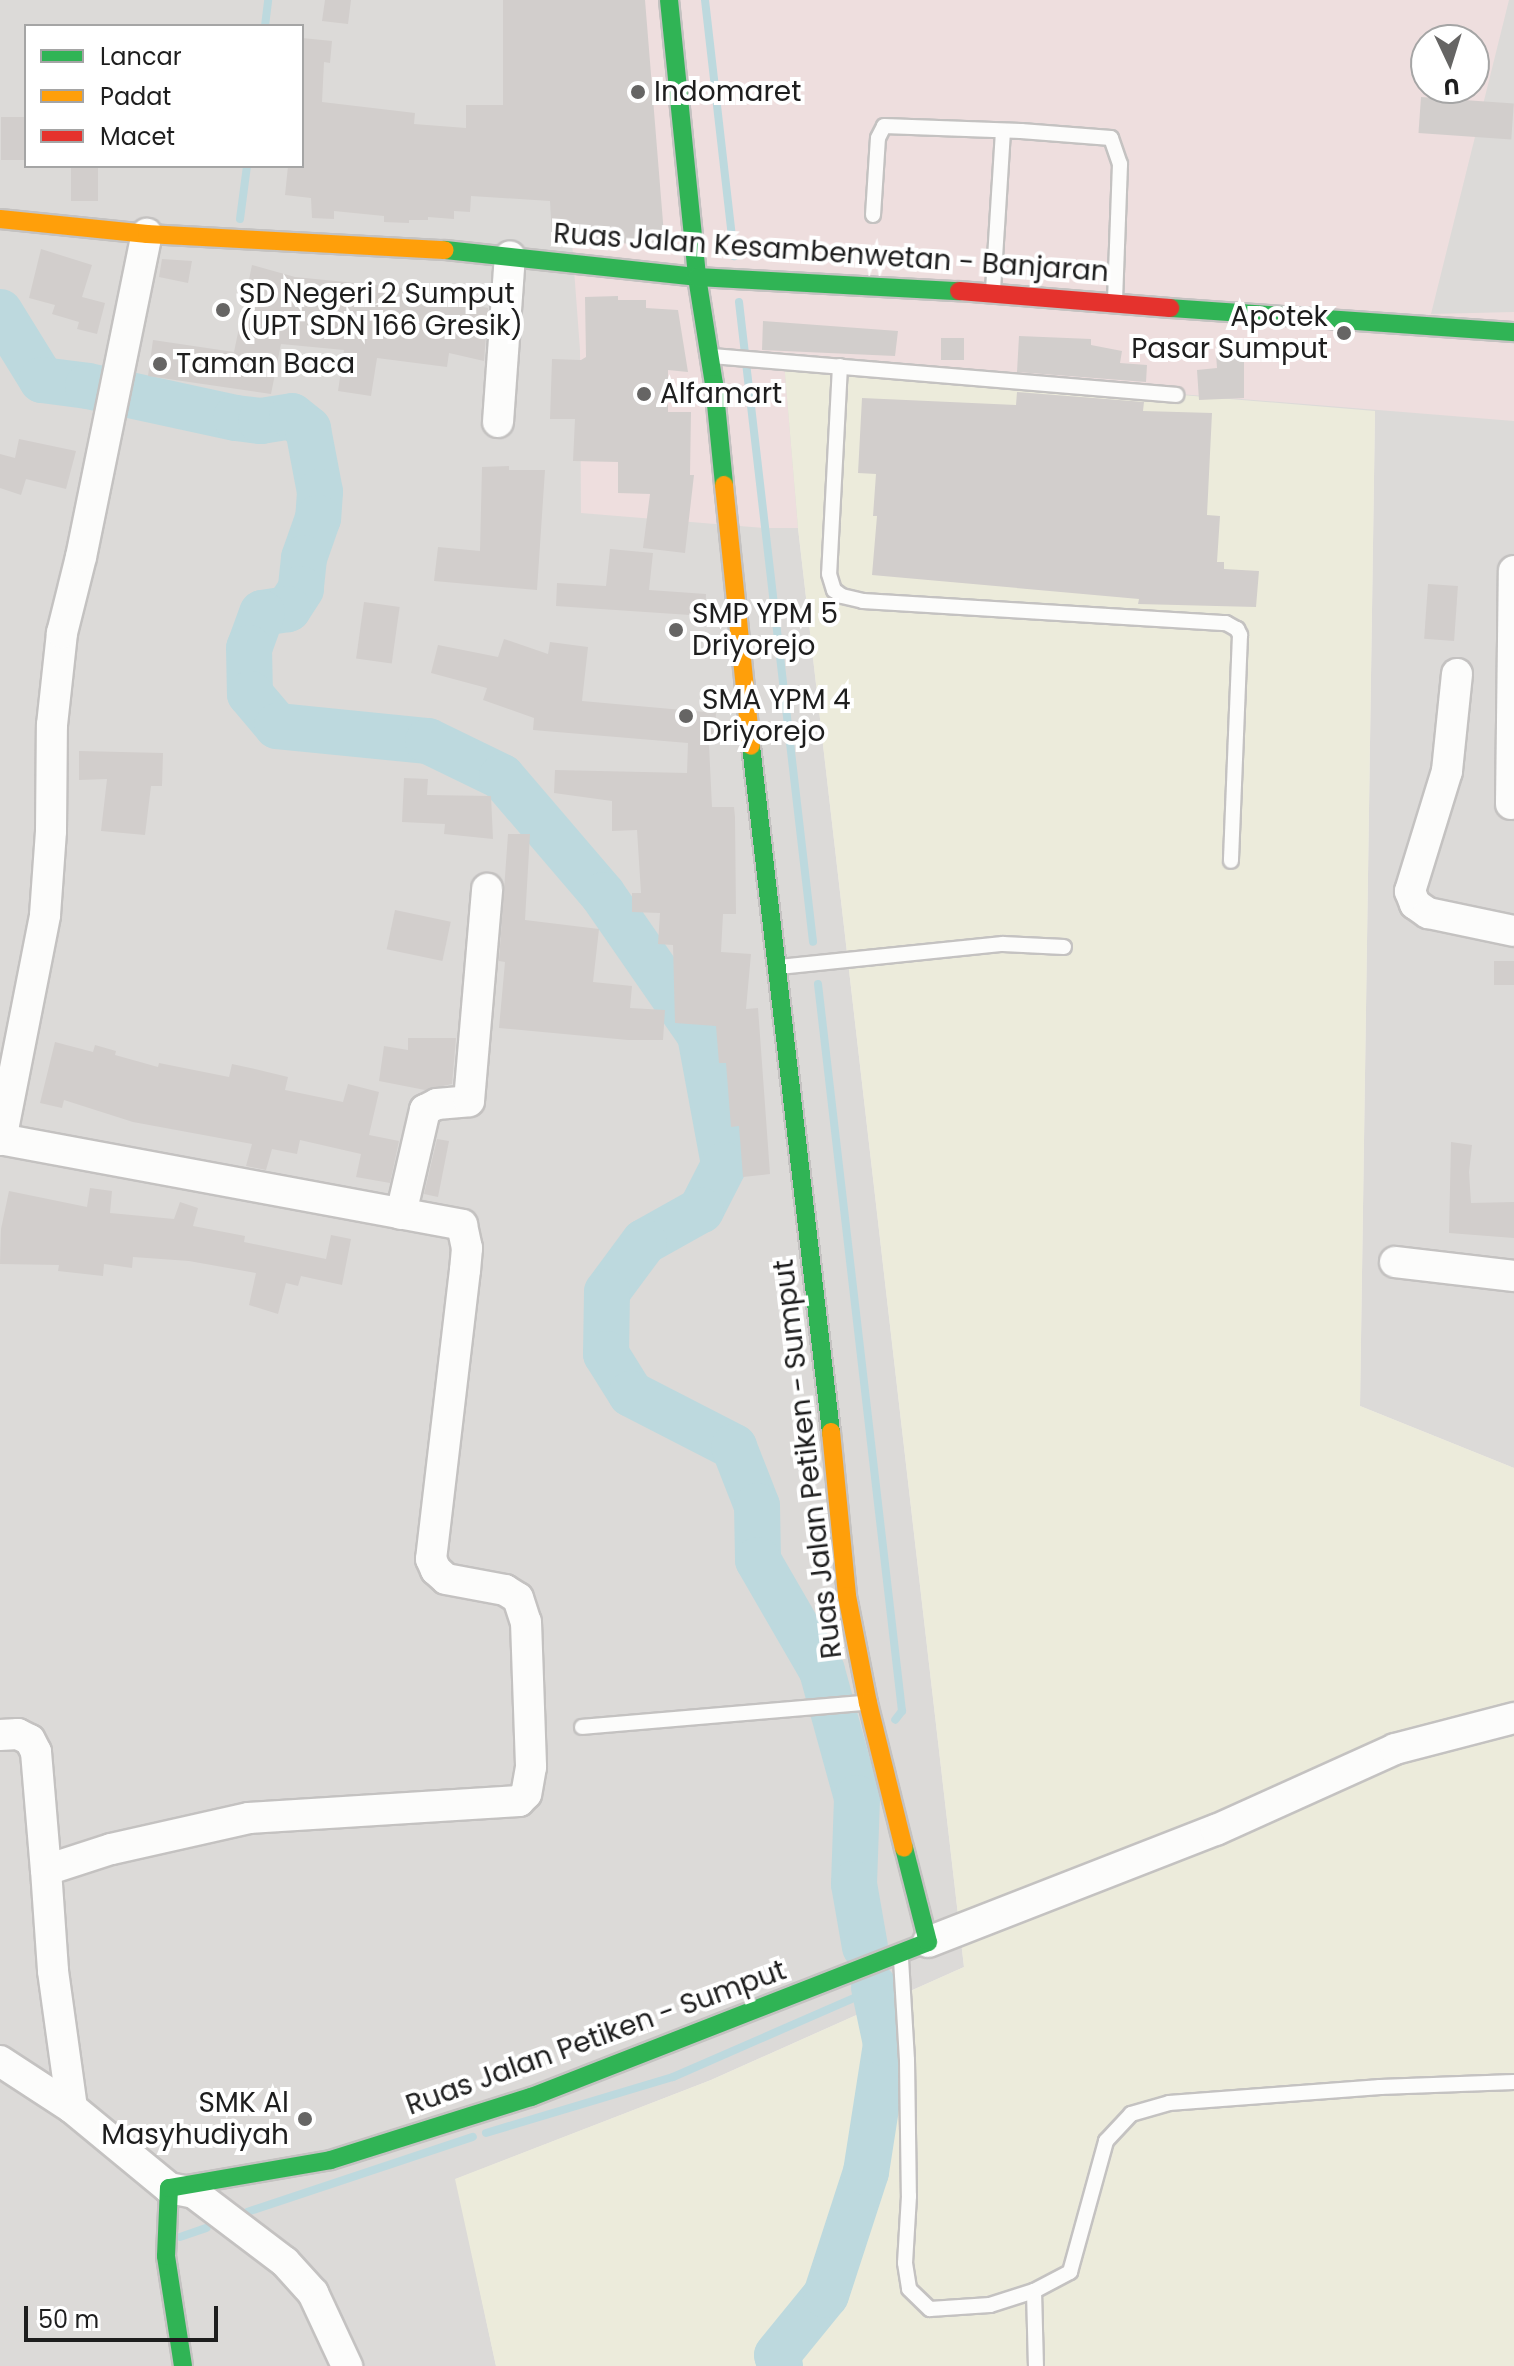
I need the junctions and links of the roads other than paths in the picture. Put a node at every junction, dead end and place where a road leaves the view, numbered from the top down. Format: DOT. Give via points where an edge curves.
graph roads {
  1 [pos="669,0"];
  2 [pos="1003,131"];
  3 [pos="873,215"];
  4 [pos="0,219"];
  5 [pos="147,234"];
  6 [pos="510,256"];
  7 [pos="697,277"];
  8 [pos="992,294"];
  9 [pos="1115,303"];
  10 [pos="1514,332"];
  11 [pos="709,355"];
  12 [pos="840,366"];
  13 [pos="1176,395"];
  14 [pos="498,422"];
  15 [pos="1514,571"];
  16 [pos="1457,674"];
  17 [pos="1511,804"];
  18 [pos="1231,861"];
  19 [pos="487,889"];
  20 [pos="1514,931"];
  21 [pos="1064,947"];
  22 [pos="778,967"];
  23 [pos="0,1140"];
  24 [pos="401,1214"];
  25 [pos="1395,1262"];
  26 [pos="1514,1276"];
  27 [pos="868,1703"];
  28 [pos="1514,1718"];
  29 [pos="582,1727"];
  30 [pos="0,1735"];
  31 [pos="46,1870"];
  32 [pos="914,1948"];
  33 [pos="0,2061"];
  34 [pos="1514,2082"];
  35 [pos="72,2108"];
  36 [pos="169,2188"];
  37 [pos="1034,2291"];
  38 [pos="183,2366"];
  39 [pos="347,2366"];
  40 [pos="1036,2366"];
  1 -- 7 [label="main road, Ruas Jalan Petiken - Sumput"];
  2 -- 3 [label="lane" via="884,126 878,138"];
  2 -- 8 [label="lane"];
  2 -- 9 [label="lane" via="1111,138 1120,164"];
  4 -- 5 [label="main road, Ruas Jalan Kesambenwetan - Banjaran"];
  5 -- 6 [label="main road, Ruas Jalan Kesambenwetan - Banjaran"];
  5 -- 23 [label="street" via="62,633 52,725 45,915"];
  6 -- 7 [label="main road, Ruas Jalan Kesambenwetan - Banjaran"];
  6 -- 14 [label="street"];
  7 -- 8 [label="main road, Ruas Jalan Kesambenwetan - Banjaran"];
  7 -- 11 [label="main road, Ruas Jalan Petiken - Sumput"];
  8 -- 9 [label="main road, Ruas Jalan Kesambenwetan - Banjaran"];
  9 -- 10 [label="main road, Ruas Jalan Kesambenwetan - Banjaran"];
  11 -- 12 [label="lane"];
  11 -- 22 [label="main road, Ruas Jalan Petiken - Sumput"];
  12 -- 13 [label="lane"];
  12 -- 18 [label="lane" via="829,574 842,596 1226,623 1237,629"];
  15 -- 17 [label="street"];
  16 -- 20 [label="street" via="1447,771 1410,891 1415,904 1428,913"];
  19 -- 24 [label="street" via="469,1101 425,1110"];
  21 -- 22 [label="lane" via="1003,944"];
  22 -- 27 [label="main road, Ruas Jalan Petiken - Sumput" via="847,1596"];
  23 -- 24 [label="street"];
  24 -- 31 [label="street" via="457,1222 465,1230 465,1270 431,1559 446,1579 505,1590 524,1607 531,1767 526,1794 503,1805 249,1818 111,1849"];
  25 -- 26 [label="street"];
  27 -- 29 [label="lane"];
  27 -- 32 [label="main road, Ruas Jalan Petiken - Sumput"];
  28 -- 32 [label="street" via="1395,1749 1216,1830"];
  30 -- 31 [label="street" via="18,1734 30,1740 36,1752"];
  31 -- 35 [label="street" via="53,1971"];
  32 -- 36 [label="main road, Ruas Jalan Petiken - Sumput" via="531,2097 331,2160"];
  32 -- 37 [label="lane" via="907,2060 909,2289 930,2309 990,2305"];
  33 -- 35 [label="street"];
  34 -- 37 [label="lane" via="1169,2103 1131,2114 1106,2141 1070,2272"];
  35 -- 36 [label="street"];
  36 -- 38 [label="main road" via="166,2256"];
  36 -- 39 [label="street" via="194,2193 285,2262 313,2293"];
  37 -- 40 [label="lane"];
}
